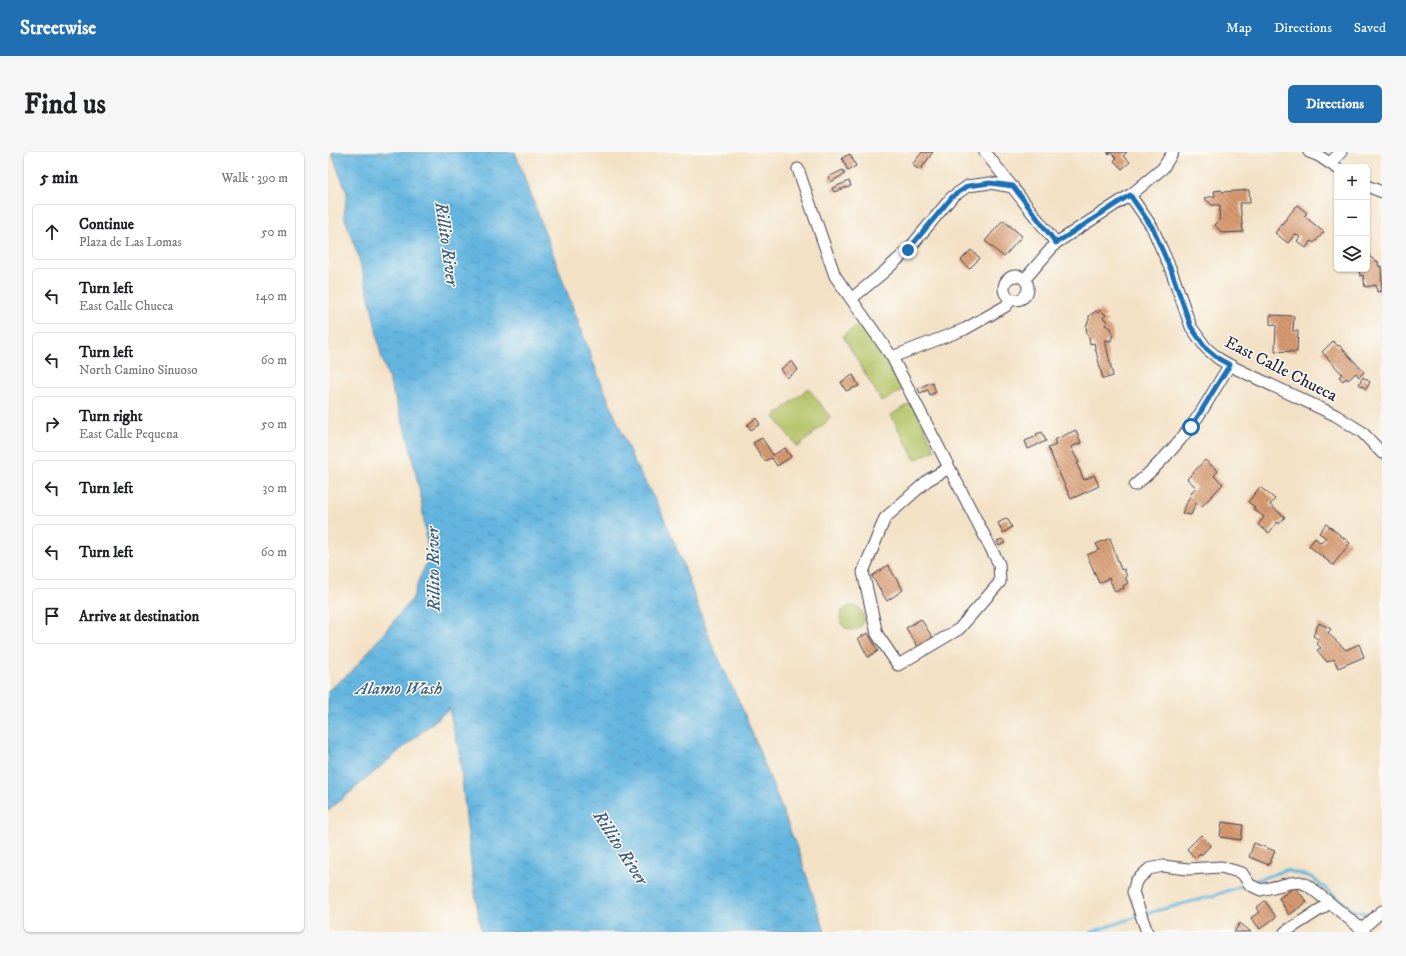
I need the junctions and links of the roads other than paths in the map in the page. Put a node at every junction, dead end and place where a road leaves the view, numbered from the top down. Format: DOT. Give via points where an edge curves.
graph roads {
  1 [pos="1173,152"];
  2 [pos="1309,152"];
  3 [pos="1341,152"];
  4 [pos="990,155"];
  5 [pos="1333,166"];
  6 [pos="798,169"];
  7 [pos="1013,186"];
  8 [pos="1370,187"];
  9 [pos="1382,192"];
  10 [pos="1130,195"];
  11 [pos="1056,243"];
  12 [pos="1026,280"];
  13 [pos="851,299"];
  14 [pos="1011,299"];
  15 [pos="892,357"];
  16 [pos="1230,365"];
  17 [pos="1382,453"];
  18 [pos="949,468"];
  19 [pos="1135,485"];
  20 [pos="1330,903"];
  21 [pos="1382,911"];
  22 [pos="1364,930"];
  23 [pos="1147,932"];
  24 [pos="1285,932"];
  1 -- 10 [label="street" via="1163,168"];
  2 -- 5 [label="street"];
  3 -- 5 [label="street"];
  4 -- 7 [label="street"];
  6 -- 13 [label="street" via="835,276"];
  7 -- 11 [label="street"];
  7 -- 13 [label="street" via="990,183 968,186 952,197 908,250"];
  8 -- 9 [label="street"];
  10 -- 11 [label="street"];
  10 -- 16 [label="street, East Calle Chueca" via="1152,227 1171,270 1191,327 1206,348"];
  11 -- 12 [label="street"];
  12 -- 14 [label="street" via="1029,287 1026,295 1019,300"];
  12 -- 14 [label="street" via="1019,276 1008,279 1004,290"];
  13 -- 15 [label="street"];
  14 -- 15 [label="street" via="1006,306 964,329"];
  15 -- 18 [label="street"];
  16 -- 17 [label="street, East Calle Chueca" via="1335,415 1362,432"];
  16 -- 19 [label="street" via="1191,427 1150,473"];
  18 -- 18 [label="street" via="928,480 885,518 863,572 878,634 898,665 959,629 1000,582 999,564"];
  20 -- 22 [label="street"];
  20 -- 23 [label="street" via="1300,882 1261,890 1250,885 1242,873 1221,867 1188,869 1163,866 1149,869 1136,881 1133,892"];
  20 -- 24 [label="street"];
  21 -- 22 [label="street"];
}
